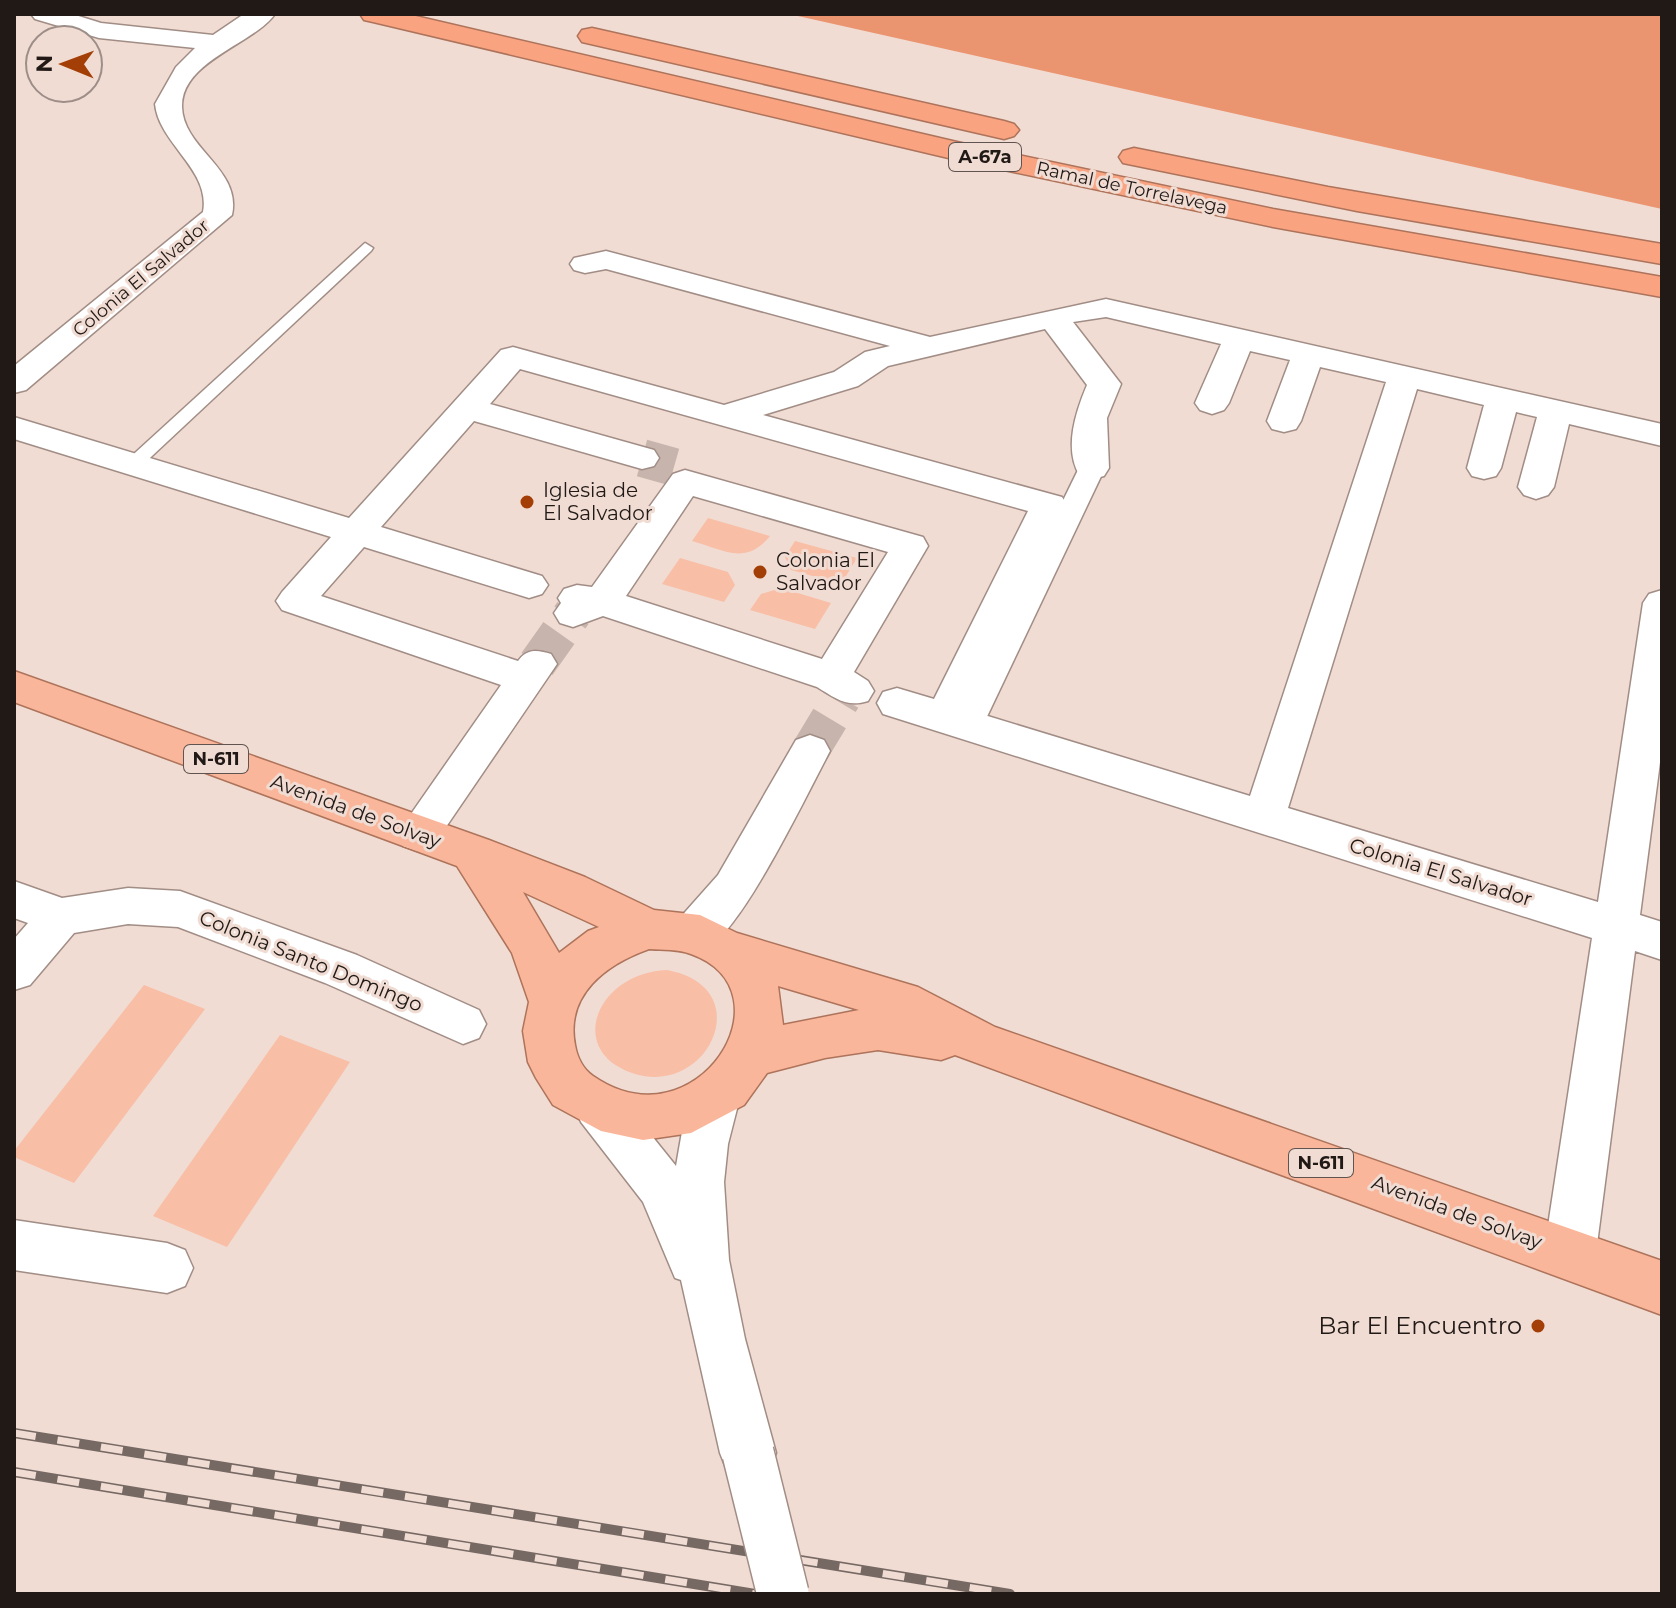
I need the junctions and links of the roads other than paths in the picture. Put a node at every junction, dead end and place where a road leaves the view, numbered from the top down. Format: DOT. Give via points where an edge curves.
graph roads {
  1 [pos="44,14"];
  2 [pos="262,14"];
  3 [pos="373,14"];
  4 [pos="559,28"];
  5 [pos="217,43"];
  6 [pos="1036,137"];
  7 [pos="1115,153"];
  8 [pos="1287,189"];
  9 [pos="365,248"];
  10 [pos="1662,254"];
  11 [pos="1662,260"];
  12 [pos="585,264"];
  13 [pos="1662,289"];
  14 [pos="1054,319"];
  15 [pos="1240,336"];
  16 [pos="928,346"];
  17 [pos="1309,352"];
  18 [pos="1405,374"];
  19 [pos="14,383"];
  20 [pos="1503,396"];
  21 [pos="1212,403"];
  22 [pos="467,408"];
  23 [pos="1556,408"];
  24 [pos="727,419"];
  25 [pos="1284,421"];
  26 [pos="14,428"];
  27 [pos="1662,435"];
  28 [pos="131,466"];
  29 [pos="1092,468"];
  30 [pos="1484,468"];
  31 [pos="677,469"];
  32 [pos="1536,487"];
  33 [pos="354,533"];
  34 [pos="529,585"];
  35 [pos="1662,603"];
  36 [pos="14,686"];
  37 [pos="897,703"];
  38 [pos="957,721"];
  39 [pos="810,751"];
  40 [pos="1264,817"];
  41 [pos="418,834"];
  42 [pos="473,853"];
  43 [pos="14,899"];
  44 [pos="61,917"];
  45 [pos="1619,927"];
  46 [pos="648,929"];
  47 [pos="1662,941"];
  48 [pos="712,942"];
  49 [pos="14,971"];
  50 [pos="552,999"];
  51 [pos="463,1024"];
  52 [pos="979,1043"];
  53 [pos="753,1055"];
  54 [pos="716,1097"];
  55 [pos="598,1106"];
  56 [pos="14,1245"];
  57 [pos="1570,1252"];
  58 [pos="167,1268"];
  59 [pos="1662,1288"];
  60 [pos="711,1302"];
  61 [pos="783,1594"];
  1 -- 5 [label="street" via="99,30"];
  2 -- 5 [label="street, Colonia El Salvador"];
  3 -- 13 [label="highway, Ramal de Torrelavega / A-67a" via="957,151 1273,218"];
  4 -- 6 [label="highway, Ramal de Torrelavega / A-67a"];
  5 -- 19 [label="street, Colonia El Salvador" via="180,80 170,97 170,119 218,188 217,215"];
  7 -- 8 [label="highway, Ramal de Torrelavega"];
  8 -- 10 [label="highway"];
  8 -- 11 [label="highway, Ramal de Torrelavega"];
  9 -- 28 [label="lane"];
  12 -- 16 [label="street" via="606,260"];
  14 -- 15 [label="street" via="1090,309 1122,309"];
  14 -- 16 [label="street"];
  14 -- 29 [label="street" via="1104,384 1090,418"];
  15 -- 17 [label="street"];
  15 -- 21 [label="street"];
  16 -- 24 [label="street" via="877,359 846,379"];
  17 -- 18 [label="street"];
  17 -- 25 [label="street"];
  18 -- 20 [label="street"];
  18 -- 40 [label="street"];
  20 -- 23 [label="street"];
  20 -- 30 [label="street"];
  22 -- 24 [label="street" via="513,357"];
  22 -- 31 [label="street"];
  22 -- 33 [label="street"];
  23 -- 27 [label="street"];
  23 -- 32 [label="street"];
  24 -- 38 [label="street" via="1049,505"];
  26 -- 28 [label="street"];
  28 -- 33 [label="street"];
  29 -- 38 [label="street"];
  31 -- 31 [label="street" via="910,546 844,689 582,604"];
  33 -- 34 [label="street"];
  33 -- 41 [label="street" via="295,601 532,671"];
  35 -- 45 [label="street"];
  36 -- 41 [label="highway, Avenida de Solvay / N-611"];
  37 -- 38 [label="street, Colonia El Salvador"];
  38 -- 40 [label="street, Colonia El Salvador"];
  39 -- 48 [label="street" via="733,888"];
  40 -- 45 [label="street, Colonia El Salvador"];
  41 -- 42 [label="highway, Avenida de Solvay / N-611"];
  42 -- 46 [label="highway, Avenida de Solvay / N-611" via="569,890"];
  42 -- 50 [label="highway" via="533,946"];
  43 -- 44 [label="street"];
  44 -- 49 [label="street"];
  44 -- 51 [label="street, Colonia Santo Domingo" via="128,906 180,909 341,969"];
  45 -- 47 [label="street, Colonia El Salvador"];
  45 -- 57 [label="street"];
  46 -- 48 [label="highway, N-611"];
  46 -- 50 [label="highway, N-611" via="589,952"];
  48 -- 52 [label="highway, Avenida de Solvay / N-611" via="901,1002"];
  48 -- 53 [label="highway" via="747,968 758,988 760,1033"];
  50 -- 55 [label="highway" via="547,1019 553,1060 578,1094"];
  52 -- 53 [label="highway, Avenida de Solvay / N-611" via="878,1029"];
  52 -- 57 [label="highway, Avenida de Solvay / N-611"];
  53 -- 54 [label="highway"];
  54 -- 55 [label="highway" via="694,1108 645,1117"];
  54 -- 60 [label="street" via="703,1145 699,1202"];
  55 -- 60 [label="street" via="661,1186"];
  56 -- 58 [label="street"];
  57 -- 59 [label="highway, Avenida de Solvay / N-611"];
  60 -- 61 [label="street, bridge"];
}
